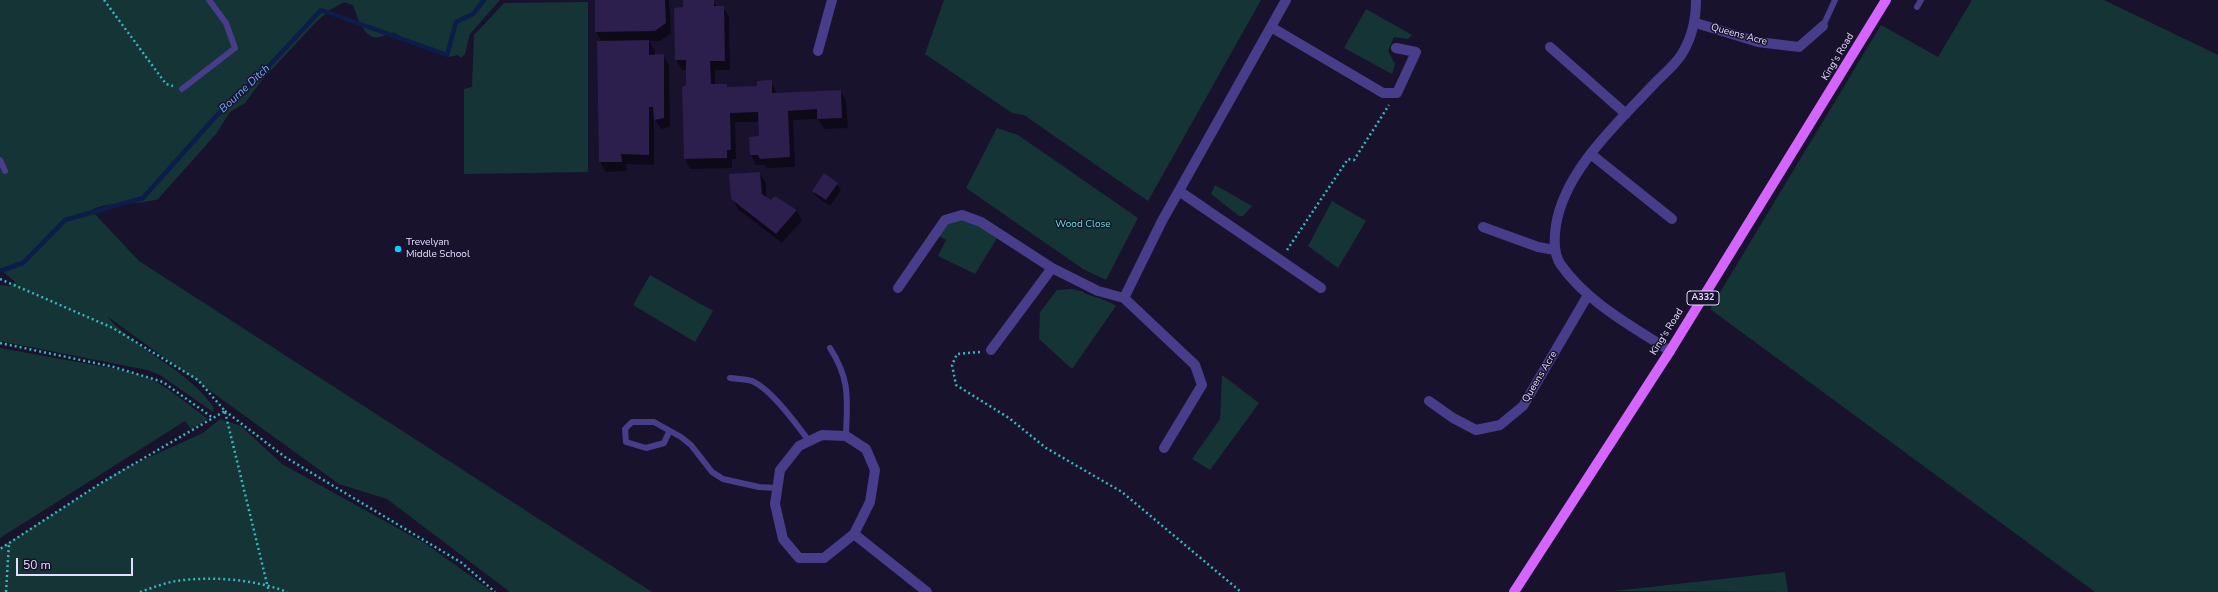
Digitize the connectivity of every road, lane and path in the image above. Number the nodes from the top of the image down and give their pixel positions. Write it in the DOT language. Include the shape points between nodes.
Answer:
graph roads {
  1 [pos="104,0"];
  2 [pos="209,0"];
  3 [pos="832,0"];
  4 [pos="1286,0"];
  5 [pos="1696,0"];
  6 [pos="1835,0"];
  7 [pos="1886,0"];
  8 [pos="1921,0"];
  9 [pos="1917,7"];
  10 [pos="1696,23"];
  11 [pos="1822,26"];
  12 [pos="1271,27"];
  13 [pos="1550,47"];
  14 [pos="1396,48"];
  15 [pos="818,51"];
  16 [pos="182,89"];
  17 [pos="1397,93"];
  18 [pos="1626,114"];
  19 [pos="1592,155"];
  20 [pos="0,160"];
  21 [pos="5,171"];
  22 [pos="1179,191"];
  23 [pos="1672,219"];
  24 [pos="1482,227"];
  25 [pos="1555,250"];
  26 [pos="1281,260"];
  27 [pos="1052,268"];
  28 [pos="0,279"];
  29 [pos="898,288"];
  30 [pos="1321,288"];
  31 [pos="1588,295"];
  32 [pos="1124,298"];
  33 [pos="0,343"];
  34 [pos="830,348"];
  35 [pos="992,350"];
  36 [pos="1670,351"];
  37 [pos="730,378"];
  38 [pos="1430,401"];
  39 [pos="225,411"];
  40 [pos="213,418"];
  41 [pos="669,432"];
  42 [pos="846,436"];
  43 [pos="809,441"];
  44 [pos="1164,448"];
  45 [pos="777,488"];
  46 [pos="854,534"];
  47 [pos="9,543"];
  48 [pos="0,549"];
  49 [pos="268,584"];
  50 [pos="6,592"];
  51 [pos="140,592"];
  52 [pos="269,592"];
  53 [pos="287,592"];
  54 [pos="495,592"];
  55 [pos="927,592"];
  56 [pos="1241,592"];
  57 [pos="1514,592"];
  1 -- 16 [label="path" via="166,84"];
  2 -- 16 [label="lane" via="226,23 234,48"];
  3 -- 15 [label="street"];
  4 -- 12 [label="street"];
  5 -- 10 [label="street"];
  6 -- 11 [label="lane"];
  7 -- 36 [label="main road, King's Road / A332"];
  8 -- 9 [label="lane"];
  10 -- 11 [label="street, Queens Acre" via="1758,42 1799,47"];
  10 -- 18 [label="street" via="1683,53"];
  12 -- 17 [label="street" via="1383,93"];
  12 -- 22 [label="street"];
  13 -- 18 [label="street"];
  14 -- 17 [label="street" via="1416,52"];
  17 -- 26 [label="path" via="1354,160 1348,159"];
  18 -- 19 [label="street"];
  19 -- 23 [label="street"];
  19 -- 25 [label="street" via="1570,182 1558,209"];
  20 -- 21 [label="lane"];
  22 -- 26 [label="street"];
  22 -- 32 [label="street"];
  24 -- 25 [label="street" via="1538,247"];
  25 -- 31 [label="street" via="1560,264"];
  26 -- 30 [label="street"];
  27 -- 29 [label="street" via="981,222 962,215 945,220"];
  27 -- 32 [label="street" via="1098,290"];
  27 -- 35 [label="street"];
  28 -- 39 [label="path" via="113,328 198,380"];
  31 -- 36 [label="street"];
  31 -- 38 [label="street, Queens Acre" via="1523,406 1500,425 1476,430 1453,418"];
  32 -- 44 [label="street" via="1195,365 1202,385"];
  33 -- 40 [label="path" via="114,367 163,382"];
  34 -- 42 [label="lane" via="845,377"];
  35 -- 56 [label="path" via="957,354 952,365 956,385 1009,418 1046,448 1122,492"];
  36 -- 57 [label="main road, King's Road / A332"];
  37 -- 43 [label="lane" via="752,381 791,416"];
  39 -- 40 [label="path"];
  39 -- 49 [label="path"];
  39 -- 54 [label="path" via="285,457 462,563"];
  40 -- 47 [label="path" via="101,483"];
  41 -- 41 [label="lane" via="654,422 632,422 625,429 626,442 646,448 664,443"];
  41 -- 45 [label="lane" via="691,445 712,472 723,479"];
  42 -- 43 [label="street" via="822,435"];
  42 -- 46 [label="street" via="866,449 875,470 870,502"];
  43 -- 45 [label="street" via="798,446 780,470"];
  45 -- 46 [label="street" via="775,504 783,539 799,558 824,558"];
  46 -- 55 [label="street"];
  47 -- 48 [label="path"];
  47 -- 50 [label="path"];
  49 -- 51 [label="path" via="231,580 176,581"];
  49 -- 52 [label="path"];
  49 -- 53 [label="path"];
}
